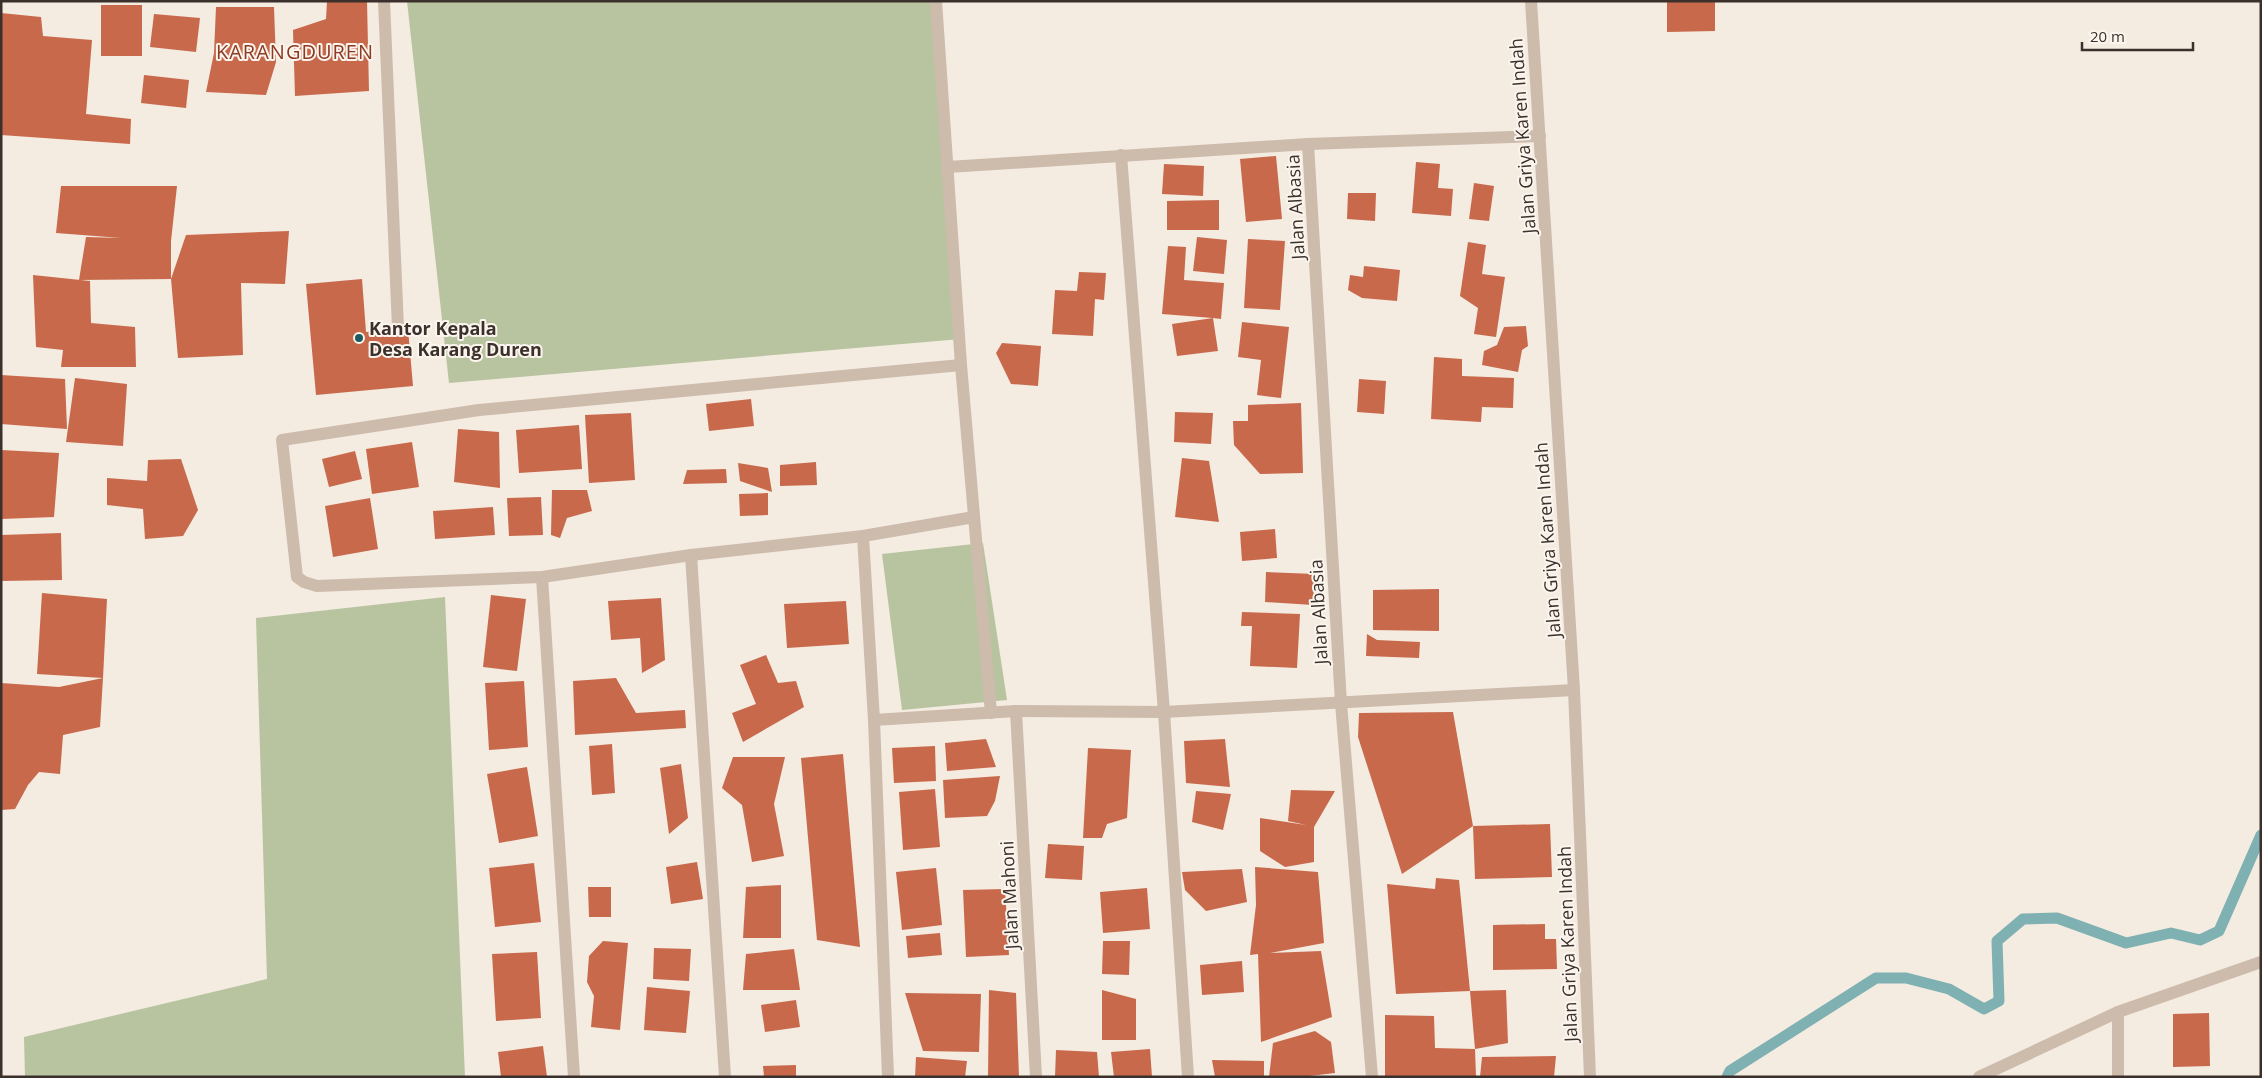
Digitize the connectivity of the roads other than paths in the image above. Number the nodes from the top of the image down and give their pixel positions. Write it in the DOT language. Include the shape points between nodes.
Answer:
graph roads {
  1 [pos="384,1"];
  2 [pos="936,1"];
  3 [pos="1531,1"];
  4 [pos="1540,136"];
  5 [pos="1308,144"];
  6 [pos="1121,155"];
  7 [pos="948,167"];
  8 [pos="398,328"];
  9 [pos="961,365"];
  10 [pos="974,517"];
  11 [pos="863,536"];
  12 [pos="691,555"];
  13 [pos="542,577"];
  14 [pos="1574,690"];
  15 [pos="1341,703"];
  16 [pos="1016,710"];
  17 [pos="1164,712"];
  18 [pos="992,713"];
  19 [pos="874,720"];
  20 [pos="2261,962"];
  21 [pos="2118,1012"];
  22 [pos="574,1077"];
  23 [pos="725,1077"];
  24 [pos="888,1077"];
  25 [pos="1036,1077"];
  26 [pos="1188,1077"];
  27 [pos="1372,1077"];
  28 [pos="1590,1077"];
  29 [pos="1979,1077"];
  30 [pos="2118,1077"];
  1 -- 8 [label="street"];
  2 -- 7 [label="street"];
  3 -- 4 [label="street, Jalan Griya Karen Indah"];
  4 -- 5 [label="street"];
  4 -- 14 [label="street, Jalan Griya Karen Indah"];
  5 -- 6 [label="street"];
  5 -- 15 [label="street, Jalan Albasia"];
  6 -- 7 [label="street"];
  6 -- 17 [label="street"];
  7 -- 9 [label="street"];
  9 -- 10 [label="street"];
  9 -- 13 [label="street" via="478,410 282,440 297,577 304,582 334,586"];
  10 -- 11 [label="street"];
  10 -- 18 [label="street"];
  11 -- 12 [label="street"];
  11 -- 19 [label="street"];
  12 -- 13 [label="street"];
  12 -- 23 [label="street"];
  13 -- 22 [label="street"];
  14 -- 15 [label="street"];
  14 -- 28 [label="street, Jalan Griya Karen Indah"];
  15 -- 17 [label="street"];
  15 -- 27 [label="street, Jalan Albasia"];
  16 -- 17 [label="street"];
  16 -- 18 [label="street"];
  16 -- 25 [label="street, Jalan Mahoni"];
  17 -- 26 [label="street"];
  18 -- 19 [label="street"];
  19 -- 24 [label="street"];
  20 -- 21 [label="street"];
  21 -- 29 [label="street"];
  21 -- 30 [label="street"];
}
